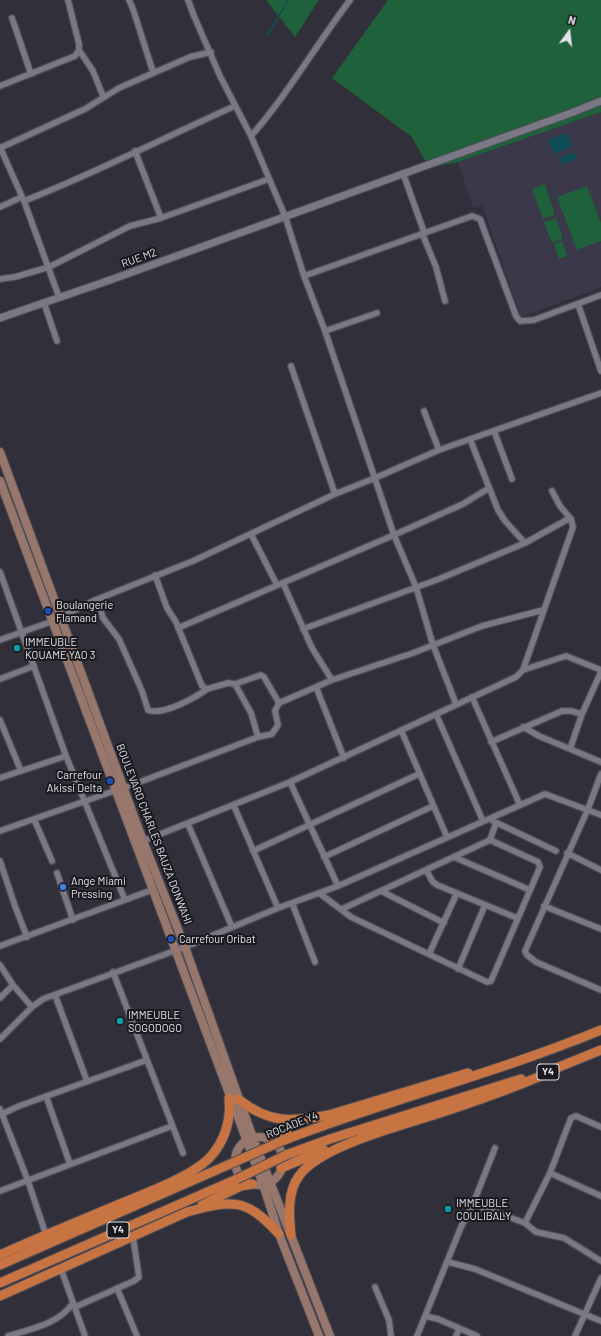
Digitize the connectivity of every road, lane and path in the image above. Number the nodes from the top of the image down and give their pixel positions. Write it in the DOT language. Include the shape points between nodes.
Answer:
graph roads {
  1 [pos="68,0"];
  2 [pos="129,0"];
  3 [pos="188,0"];
  4 [pos="350,0"];
  5 [pos="12,18"];
  6 [pos="79,50"];
  7 [pos="211,52"];
  8 [pos="153,72"];
  9 [pos="32,74"];
  10 [pos="0,86"];
  11 [pos="103,96"];
  12 [pos="601,101"];
  13 [pos="235,106"];
  14 [pos="251,136"];
  15 [pos="0,148"];
  16 [pos="135,151"];
  17 [pos="403,173"];
  18 [pos="270,179"];
  19 [pos="23,199"];
  20 [pos="0,207"];
  21 [pos="285,216"];
  22 [pos="161,218"];
  23 [pos="423,233"];
  24 [pos="49,267"];
  25 [pos="304,276"];
  26 [pos="0,279"];
  27 [pos="601,295"];
  28 [pos="59,297"];
  29 [pos="445,300"];
  30 [pos="44,303"];
  31 [pos="578,304"];
  32 [pos="377,313"];
  33 [pos="0,318"];
  34 [pos="325,331"];
  35 [pos="57,341"];
  36 [pos="291,366"];
  37 [pos="601,371"];
  38 [pos="601,393"];
  39 [pos="424,411"];
  40 [pos="494,431"];
  41 [pos="470,440"];
  42 [pos="438,450"];
  43 [pos="0,452"];
  44 [pos="375,478"];
  45 [pos="512,478"];
  46 [pos="0,481"];
  47 [pos="489,488"];
  48 [pos="552,491"];
  49 [pos="335,494"];
  50 [pos="570,518"];
  51 [pos="250,534"];
  52 [pos="394,535"];
  53 [pos="525,543"];
  54 [pos="0,572"];
  55 [pos="155,575"];
  56 [pos="2,583"];
  57 [pos="280,584"];
  58 [pos="416,586"];
  59 [pos="98,600"];
  60 [pos="543,610"];
  61 [pos="61,617"];
  62 [pos="53,621"];
  63 [pos="178,628"];
  64 [pos="303,629"];
  65 [pos="21,633"];
  66 [pos="0,640"];
  67 [pos="433,645"];
  68 [pos="34,666"];
  69 [pos="524,670"];
  70 [pos="601,671"];
  71 [pos="0,679"];
  72 [pos="332,680"];
  73 [pos="236,684"];
  74 [pos="316,687"];
  75 [pos="207,689"];
  76 [pos="472,697"];
  77 [pos="279,703"];
  78 [pos="456,704"];
  79 [pos="436,714"];
  80 [pos="582,714"];
  81 [pos="0,720"];
  82 [pos="523,727"];
  83 [pos="1,728"];
  84 [pos="401,730"];
  85 [pos="258,737"];
  86 [pos="492,742"];
  87 [pos="570,749"];
  88 [pos="66,756"];
  89 [pos="344,758"];
  90 [pos="601,762"];
  91 [pos="21,771"];
  92 [pos="419,774"];
  93 [pos="601,774"];
  94 [pos="0,778"];
  95 [pos="290,782"];
  96 [pos="124,788"];
  97 [pos="114,791"];
  98 [pos="85,801"];
  99 [pos="520,805"];
  100 [pos="234,806"];
  101 [pos="433,806"];
  102 [pos="588,809"];
  103 [pos="601,815"];
  104 [pos="34,819"];
  105 [pos="486,820"];
  106 [pos="496,823"];
  107 [pos="188,824"];
  108 [pos="308,825"];
  109 [pos="0,831"];
  110 [pos="447,837"];
  111 [pos="490,840"];
  112 [pos="143,841"];
  113 [pos="254,851"];
  114 [pos="556,851"];
  115 [pos="567,853"];
  116 [pos="324,857"];
  117 [pos="454,857"];
  118 [pos="0,860"];
  119 [pos="52,861"];
  120 [pos="426,870"];
  121 [pos="601,870"];
  122 [pos="56,873"];
  123 [pos="338,886"];
  124 [pos="152,890"];
  125 [pos="530,890"];
  126 [pos="381,891"];
  127 [pos="319,893"];
  128 [pos="457,893"];
  129 [pos="125,900"];
  130 [pos="292,903"];
  131 [pos="485,905"];
  132 [pos="544,906"];
  133 [pos="278,908"];
  134 [pos="342,909"];
  135 [pos="517,918"];
  136 [pos="73,920"];
  137 [pos="444,923"];
  138 [pos="232,927"];
  139 [pos="601,930"];
  140 [pos="27,937"];
  141 [pos="0,946"];
  142 [pos="185,947"];
  143 [pos="175,950"];
  144 [pos="429,954"];
  145 [pos="315,962"];
  146 [pos="0,965"];
  147 [pos="458,969"];
  148 [pos="113,972"];
  149 [pos="13,986"];
  150 [pos="601,990"];
  151 [pos="55,995"];
  152 [pos="0,998"];
  153 [pos="32,1007"];
  154 [pos="601,1030"];
  155 [pos="0,1039"];
  156 [pos="601,1050"];
  157 [pos="531,1057"];
  158 [pos="147,1060"];
  159 [pos="554,1070"];
  160 [pos="87,1081"];
  161 [pos="46,1096"];
  162 [pos="234,1098"];
  163 [pos="1,1113"];
  164 [pos="329,1115"];
  165 [pos="172,1126"];
  166 [pos="601,1127"];
  167 [pos="249,1139"];
  168 [pos="271,1141"];
  169 [pos="350,1142"];
  170 [pos="495,1148"];
  171 [pos="183,1153"];
  172 [pos="233,1160"];
  173 [pos="70,1164"];
  174 [pos="281,1168"];
  175 [pos="550,1173"];
  176 [pos="28,1181"];
  177 [pos="267,1183"];
  178 [pos="252,1184"];
  179 [pos="166,1185"];
  180 [pos="0,1191"];
  181 [pos="601,1196"];
  182 [pos="473,1204"];
  183 [pos="187,1212"];
  184 [pos="525,1223"];
  185 [pos="279,1234"];
  186 [pos="46,1235"];
  187 [pos="291,1235"];
  188 [pos="133,1237"];
  189 [pos="0,1255"];
  190 [pos="601,1261"];
  191 [pos="448,1262"];
  192 [pos="0,1265"];
  193 [pos="61,1269"];
  194 [pos="601,1278"];
  195 [pos="0,1283"];
  196 [pos="375,1287"];
  197 [pos="117,1288"];
  198 [pos="0,1296"];
  199 [pos="74,1305"];
  200 [pos="586,1314"];
  201 [pos="425,1316"];
  202 [pos="601,1321"];
  203 [pos="459,1329"];
  204 [pos="8,1336"];
  205 [pos="85,1336"];
  206 [pos="136,1336"];
  207 [pos="319,1336"];
  208 [pos="330,1336"];
  209 [pos="391,1336"];
  210 [pos="417,1336"];
  211 [pos="456,1336"];
  212 [pos="477,1336"];
  213 [pos="575,1336"];
  1 -- 6 [label="street"];
  2 -- 8 [label="street"];
  3 -- 7 [label="street"];
  4 -- 14 [label="street" via="280,102"];
  5 -- 9 [label="street"];
  6 -- 9 [label="street" via="75,56"];
  6 -- 11 [label="street" via="93,71"];
  7 -- 8 [label="street" via="190,57"];
  7 -- 13 [label="street"];
  8 -- 11 [label="street"];
  9 -- 10 [label="street"];
  11 -- 15 [label="street" via="74,115"];
  12 -- 17 [label="street, RUE M2"];
  13 -- 14 [label="street"];
  13 -- 16 [label="street"];
  14 -- 18 [label="street"];
  15 -- 19 [label="street"];
  16 -- 19 [label="street" via="93,172"];
  16 -- 22 [label="street"];
  17 -- 21 [label="street, RUE M2"];
  17 -- 23 [label="street"];
  18 -- 21 [label="street"];
  18 -- 22 [label="street"];
  19 -- 20 [label="street"];
  19 -- 24 [label="street"];
  21 -- 25 [label="street"];
  21 -- 28 [label="street, RUE M2"];
  22 -- 24 [label="street" via="116,232"];
  23 -- 25 [label="street"];
  23 -- 29 [label="street"];
  23 -- 31 [label="street" via="477,216 520,321 534,320"];
  24 -- 26 [label="street"];
  24 -- 28 [label="street"];
  25 -- 34 [label="street"];
  27 -- 31 [label="street"];
  28 -- 30 [label="street, RUE M2"];
  30 -- 33 [label="street, RUE M2"];
  30 -- 35 [label="street"];
  31 -- 37 [label="street"];
  32 -- 34 [label="street"];
  34 -- 44 [label="street"];
  36 -- 49 [label="street"];
  38 -- 40 [label="street"];
  39 -- 42 [label="street"];
  40 -- 41 [label="street"];
  40 -- 45 [label="street"];
  41 -- 42 [label="street"];
  41 -- 47 [label="street"];
  42 -- 44 [label="street"];
  43 -- 61 [label="main road, BOULEVARD CHARLES BAUZA DONWAHI"];
  44 -- 49 [label="street"];
  44 -- 52 [label="street"];
  46 -- 62 [label="main road, BOULEVARD CHARLES BAUZA DONWAHI"];
  47 -- 52 [label="street" via="463,504"];
  47 -- 53 [label="street" via="505,521"];
  48 -- 50 [label="street"];
  49 -- 51 [label="street"];
  50 -- 53 [label="street"];
  50 -- 60 [label="street" via="573,527"];
  51 -- 55 [label="street" via="193,561"];
  51 -- 57 [label="street"];
  52 -- 57 [label="street"];
  52 -- 58 [label="street"];
  53 -- 58 [label="street"];
  54 -- 56 [label="street"];
  55 -- 59 [label="street"];
  55 -- 63 [label="street" via="166,608"];
  56 -- 65 [label="street"];
  57 -- 63 [label="street"];
  57 -- 64 [label="street"];
  58 -- 64 [label="street"];
  58 -- 67 [label="street"];
  59 -- 61 [label="street"];
  59 -- 75 [label="street" via="103,618 119,639 148,710 153,712 174,706 198,696"];
  60 -- 67 [label="street" via="482,626"];
  60 -- 69 [label="street"];
  61 -- 62 [label="street"];
  61 -- 96 [label="main road, BOULEVARD CHARLES BAUZA DONWAHI"];
  62 -- 65 [label="street"];
  62 -- 97 [label="main road, BOULEVARD CHARLES BAUZA DONWAHI"];
  63 -- 75 [label="street" via="202,686"];
  64 -- 72 [label="street"];
  65 -- 66 [label="street"];
  65 -- 68 [label="street"];
  67 -- 72 [label="street"];
  67 -- 78 [label="street"];
  68 -- 71 [label="street"];
  68 -- 88 [label="street"];
  69 -- 70 [label="street" via="566,656"];
  69 -- 76 [label="street" via="516,677"];
  70 -- 80 [label="street"];
  72 -- 74 [label="street"];
  73 -- 75 [label="street" via="228,683"];
  73 -- 77 [label="street" via="260,675 264,677"];
  73 -- 85 [label="street" via="251,713"];
  74 -- 77 [label="street"];
  74 -- 89 [label="street"];
  76 -- 78 [label="street"];
  76 -- 86 [label="street"];
  77 -- 85 [label="street" via="275,711 278,725 276,729 272,734"];
  78 -- 79 [label="street"];
  79 -- 84 [label="street"];
  79 -- 105 [label="street"];
  80 -- 82 [label="street" via="562,711"];
  80 -- 87 [label="street"];
  81 -- 83 [label="street"];
  82 -- 86 [label="street"];
  82 -- 87 [label="street"];
  83 -- 91 [label="street"];
  84 -- 89 [label="street"];
  84 -- 92 [label="street"];
  85 -- 96 [label="street"];
  86 -- 99 [label="street"];
  87 -- 90 [label="street"];
  88 -- 91 [label="street"];
  88 -- 98 [label="street"];
  89 -- 95 [label="street"];
  91 -- 94 [label="street"];
  92 -- 101 [label="street"];
  92 -- 108 [label="street"];
  93 -- 102 [label="street"];
  95 -- 100 [label="street"];
  95 -- 108 [label="street"];
  96 -- 112 [label="main road, BOULEVARD CHARLES BAUZA DONWAHI"];
  97 -- 98 [label="street"];
  97 -- 124 [label="main road, BOULEVARD CHARLES BAUZA DONWAHI"];
  98 -- 104 [label="street"];
  98 -- 129 [label="street"];
  99 -- 102 [label="street" via="545,794"];
  99 -- 105 [label="street"];
  100 -- 107 [label="street"];
  100 -- 113 [label="street"];
  101 -- 110 [label="street"];
  101 -- 116 [label="street"];
  102 -- 103 [label="street"];
  102 -- 115 [label="street"];
  104 -- 109 [label="street"];
  104 -- 119 [label="street"];
  105 -- 106 [label="street"];
  105 -- 110 [label="street"];
  106 -- 111 [label="street"];
  106 -- 114 [label="street"];
  107 -- 112 [label="street"];
  107 -- 138 [label="street"];
  108 -- 113 [label="street"];
  108 -- 116 [label="street"];
  110 -- 123 [label="street"];
  111 -- 117 [label="street"];
  111 -- 125 [label="street" via="538,862 540,867"];
  112 -- 142 [label="main road, BOULEVARD CHARLES BAUZA DONWAHI"];
  113 -- 133 [label="street"];
  115 -- 121 [label="street"];
  115 -- 132 [label="street"];
  116 -- 123 [label="street"];
  117 -- 120 [label="street"];
  117 -- 125 [label="street"];
  118 -- 140 [label="street"];
  120 -- 126 [label="street"];
  120 -- 128 [label="street" via="433,882"];
  122 -- 136 [label="street"];
  123 -- 127 [label="street"];
  124 -- 129 [label="street"];
  124 -- 143 [label="main road, BOULEVARD CHARLES BAUZA DONWAHI"];
  125 -- 135 [label="street"];
  126 -- 134 [label="street"];
  126 -- 137 [label="street"];
  127 -- 130 [label="street"];
  127 -- 134 [label="street"];
  128 -- 131 [label="street"];
  128 -- 137 [label="street"];
  129 -- 136 [label="street"];
  130 -- 133 [label="street"];
  130 -- 145 [label="street"];
  131 -- 135 [label="street"];
  131 -- 147 [label="street"];
  132 -- 139 [label="street"];
  132 -- 150 [label="street" via="525,951 526,955"];
  133 -- 138 [label="street"];
  134 -- 144 [label="street" via="351,917"];
  135 -- 147 [label="street" via="491,981 487,982"];
  136 -- 140 [label="street"];
  137 -- 144 [label="street"];
  138 -- 142 [label="street"];
  140 -- 141 [label="street"];
  142 -- 143 [label="street"];
  142 -- 162 [label="main road, BOULEVARD CHARLES BAUZA DONWAHI"];
  143 -- 148 [label="street"];
  143 -- 162 [label="main road, BOULEVARD CHARLES BAUZA DONWAHI"];
  144 -- 147 [label="street"];
  146 -- 149 [label="street"];
  148 -- 151 [label="street"];
  148 -- 158 [label="street"];
  149 -- 152 [label="street"];
  149 -- 153 [label="street"];
  151 -- 153 [label="street" via="43,999"];
  151 -- 160 [label="street"];
  153 -- 155 [label="street"];
  154 -- 157 [label="highway, ROCADE Y4 / Y4"];
  156 -- 159 [label="highway, Y4"];
  157 -- 164 [label="highway" via="447,1078"];
  157 -- 172 [label="highway, ROCADE Y4 / Y4, bridge" via="322,1125"];
  158 -- 160 [label="street"];
  158 -- 165 [label="street"];
  159 -- 169 [label="highway" via="491,1096"];
  159 -- 195 [label="highway, Y4, bridge" via="286,1155"];
  160 -- 161 [label="street"];
  161 -- 163 [label="street"];
  161 -- 173 [label="street"];
  162 -- 164 [label="highway" via="264,1116 278,1120 293,1121"];
  162 -- 167 [label="main road, BOULEVARD CHARLES BAUZA DONWAHI"];
  162 -- 179 [label="highway" via="228,1124 211,1156"];
  163 -- 176 [label="street"];
  164 -- 168 [label="highway"];
  165 -- 171 [label="street"];
  165 -- 173 [label="street"];
  166 -- 175 [label="street" via="576,1116 571,1118"];
  167 -- 168 [label="main road" via="265,1138"];
  167 -- 172 [label="main road" via="240,1145"];
  167 -- 177 [label="main road, BOULEVARD CHARLES BAUZA DONWAHI"];
  168 -- 174 [label="main road" via="281,1153"];
  169 -- 174 [label="highway"];
  169 -- 187 [label="highway" via="307,1166 298,1177 290,1205"];
  170 -- 182 [label="street"];
  172 -- 178 [label="main road" via="240,1176"];
  172 -- 179 [label="highway"];
  172 -- 192 [label="highway, ROCADE Y4 / Y4"];
  173 -- 176 [label="street"];
  174 -- 177 [label="main road" via="279,1174"];
  175 -- 181 [label="street"];
  175 -- 184 [label="street"];
  176 -- 180 [label="street"];
  176 -- 186 [label="street"];
  177 -- 178 [label="main road"];
  177 -- 185 [label="main road, BOULEVARD CHARLES BAUZA DONWAHI"];
  177 -- 187 [label="main road, BOULEVARD CHARLES BAUZA DONWAHI"];
  178 -- 183 [label="highway" via="241,1186"];
  179 -- 186 [label="highway"];
  182 -- 184 [label="street"];
  182 -- 191 [label="street"];
  183 -- 185 [label="highway" via="228,1203 242,1206 262,1216"];
  183 -- 188 [label="highway"];
  184 -- 190 [label="street" via="536,1232 564,1238"];
  185 -- 207 [label="main road, BOULEVARD CHARLES BAUZA DONWAHI"];
  186 -- 189 [label="highway"];
  187 -- 208 [label="main road, BOULEVARD CHARLES BAUZA DONWAHI"];
  188 -- 193 [label="highway"];
  188 -- 197 [label="street" via="139,1277 134,1282"];
  191 -- 200 [label="street" via="475,1269"];
  191 -- 201 [label="street"];
  193 -- 198 [label="highway"];
  193 -- 199 [label="street"];
  194 -- 200 [label="street"];
  196 -- 209 [label="street" via="389,1320"];
  197 -- 199 [label="street"];
  197 -- 206 [label="street"];
  199 -- 204 [label="street" via="57,1320"];
  199 -- 205 [label="street"];
  200 -- 202 [label="street"];
  200 -- 213 [label="street"];
  201 -- 203 [label="street"];
  201 -- 210 [label="street"];
  203 -- 211 [label="street"];
  203 -- 212 [label="street"];
}
